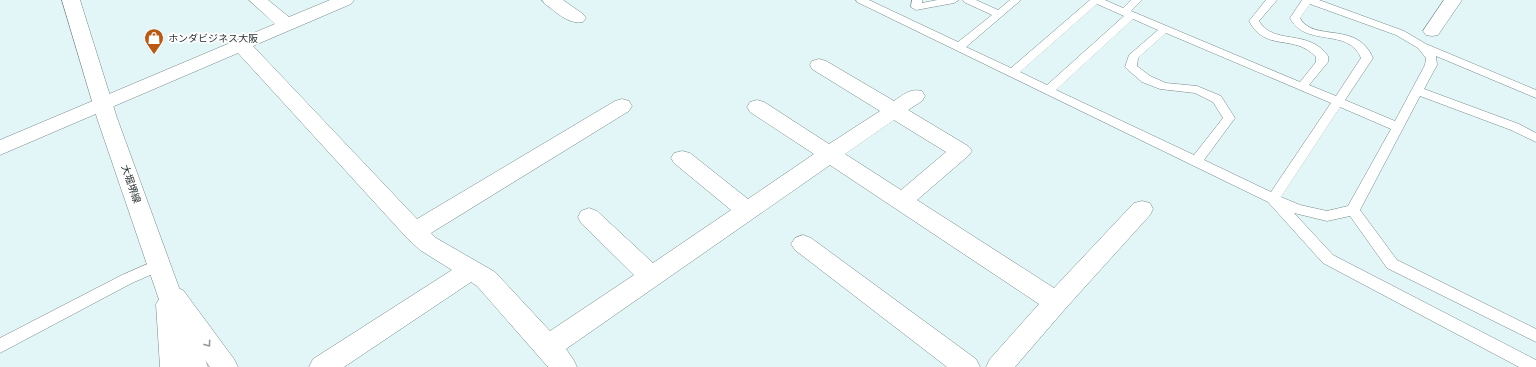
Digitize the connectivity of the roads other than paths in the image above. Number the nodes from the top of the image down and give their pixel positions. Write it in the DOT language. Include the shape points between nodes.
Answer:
graph roads {
  1 [pos="71,0"];
  2 [pos="258,0"];
  3 [pos="345,0"];
  4 [pos="551,0"];
  5 [pos="861,0"];
  6 [pos="917,0"];
  7 [pos="954,0"];
  8 [pos="968,0"];
  9 [pos="1015,0"];
  10 [pos="1096,0"];
  11 [pos="1137,0"];
  12 [pos="1272,0"];
  13 [pos="1308,0"];
  14 [pos="1453,0"];
  15 [pos="1127,13"];
  16 [pos="999,14"];
  17 [pos="577,18"];
  18 [pos="287,25"];
  19 [pos="1165,29"];
  20 [pos="1432,31"];
  21 [pos="241,44"];
  22 [pos="1422,46"];
  23 [pos="959,47"];
  24 [pos="820,65"];
  25 [pos="1012,73"];
  26 [pos="1302,87"];
  27 [pos="1048,90"];
  28 [pos="1417,91"];
  29 [pos="1536,94"];
  30 [pos="916,96"];
  31 [pos="1338,102"];
  32 [pos="103,104"];
  33 [pos="622,106"];
  34 [pos="757,107"];
  35 [pos="894,111"];
  36 [pos="1398,128"];
  37 [pos="1536,138"];
  38 [pos="0,148"];
  39 [pos="830,154"];
  40 [pos="682,158"];
  41 [pos="1196,161"];
  42 [pos="1273,199"];
  43 [pos="902,201"];
  44 [pos="1142,209"];
  45 [pos="1353,210"];
  46 [pos="747,211"];
  47 [pos="589,217"];
  48 [pos="416,232"];
  49 [pos="803,244"];
  50 [pos="159,264"];
  51 [pos="471,270"];
  52 [pos="651,276"];
  53 [pos="168,290"];
  54 [pos="1056,302"];
  55 [pos="1536,336"];
  56 [pos="0,346"];
  57 [pos="548,347"];
  58 [pos="173,367"];
  59 [pos="195,367"];
  60 [pos="225,367"];
  61 [pos="322,367"];
  62 [pos="564,367"];
  63 [pos="967,367"];
  64 [pos="999,367"];
  65 [pos="1534,367"];
  1 -- 32 [label="street, 大堀堺線"];
  2 -- 18 [label="street"];
  3 -- 18 [label="street"];
  4 -- 17 [label="street"];
  5 -- 23 [label="lane"];
  6 -- 7 [label="lane" via="916,7"];
  8 -- 16 [label="lane"];
  9 -- 16 [label="lane"];
  10 -- 15 [label="lane"];
  10 -- 25 [label="lane"];
  11 -- 15 [label="lane"];
  12 -- 26 [label="lane" via="1254,21 1258,29 1270,37 1300,41 1316,49 1322,56 1322,62"];
  13 -- 22 [label="lane" via="1400,33"];
  13 -- 31 [label="lane" via="1295,18 1301,27 1313,33 1341,36 1357,43 1366,51 1367,58"];
  14 -- 20 [label="street"];
  15 -- 19 [label="lane"];
  15 -- 27 [label="lane"];
  16 -- 23 [label="lane"];
  18 -- 21 [label="street"];
  19 -- 26 [label="lane"];
  19 -- 41 [label="lane" via="1133,57 1131,67 1146,79 1164,86 1197,90 1217,99 1229,118"];
  21 -- 32 [label="street"];
  21 -- 48 [label="street"];
  22 -- 28 [label="lane" via="1432,58 1431,66"];
  22 -- 29 [label="lane"];
  23 -- 25 [label="lane"];
  24 -- 35 [label="street"];
  25 -- 27 [label="lane"];
  26 -- 31 [label="lane"];
  27 -- 41 [label="lane"];
  28 -- 36 [label="lane"];
  28 -- 37 [label="lane"];
  30 -- 35 [label="street"];
  31 -- 36 [label="lane"];
  31 -- 42 [label="lane"];
  32 -- 38 [label="street"];
  32 -- 50 [label="street, 大堀堺線"];
  33 -- 48 [label="street"];
  34 -- 39 [label="street"];
  35 -- 39 [label="street"];
  35 -- 43 [label="street" via="961,151"];
  36 -- 45 [label="lane"];
  39 -- 43 [label="street"];
  39 -- 46 [label="street"];
  40 -- 46 [label="street"];
  41 -- 42 [label="lane"];
  42 -- 45 [label="lane" via="1297,209 1327,216"];
  42 -- 65 [label="lane" via="1328,258"];
  43 -- 54 [label="street"];
  44 -- 54 [label="street"];
  45 -- 55 [label="lane" via="1392,264"];
  46 -- 52 [label="street"];
  47 -- 52 [label="street"];
  48 -- 51 [label="street" via="428,244"];
  49 -- 63 [label="street"];
  50 -- 53 [label="street, 大堀堺線"];
  50 -- 56 [label="lane"];
  51 -- 57 [label="street" via="486,279"];
  51 -- 61 [label="street"];
  52 -- 57 [label="street"];
  53 -- 58 [label="street"];
  53 -- 59 [label="street, 大堀堺線"];
  53 -- 60 [label="street, one-way"];
  54 -- 64 [label="street"];
  57 -- 62 [label="street"];
}
